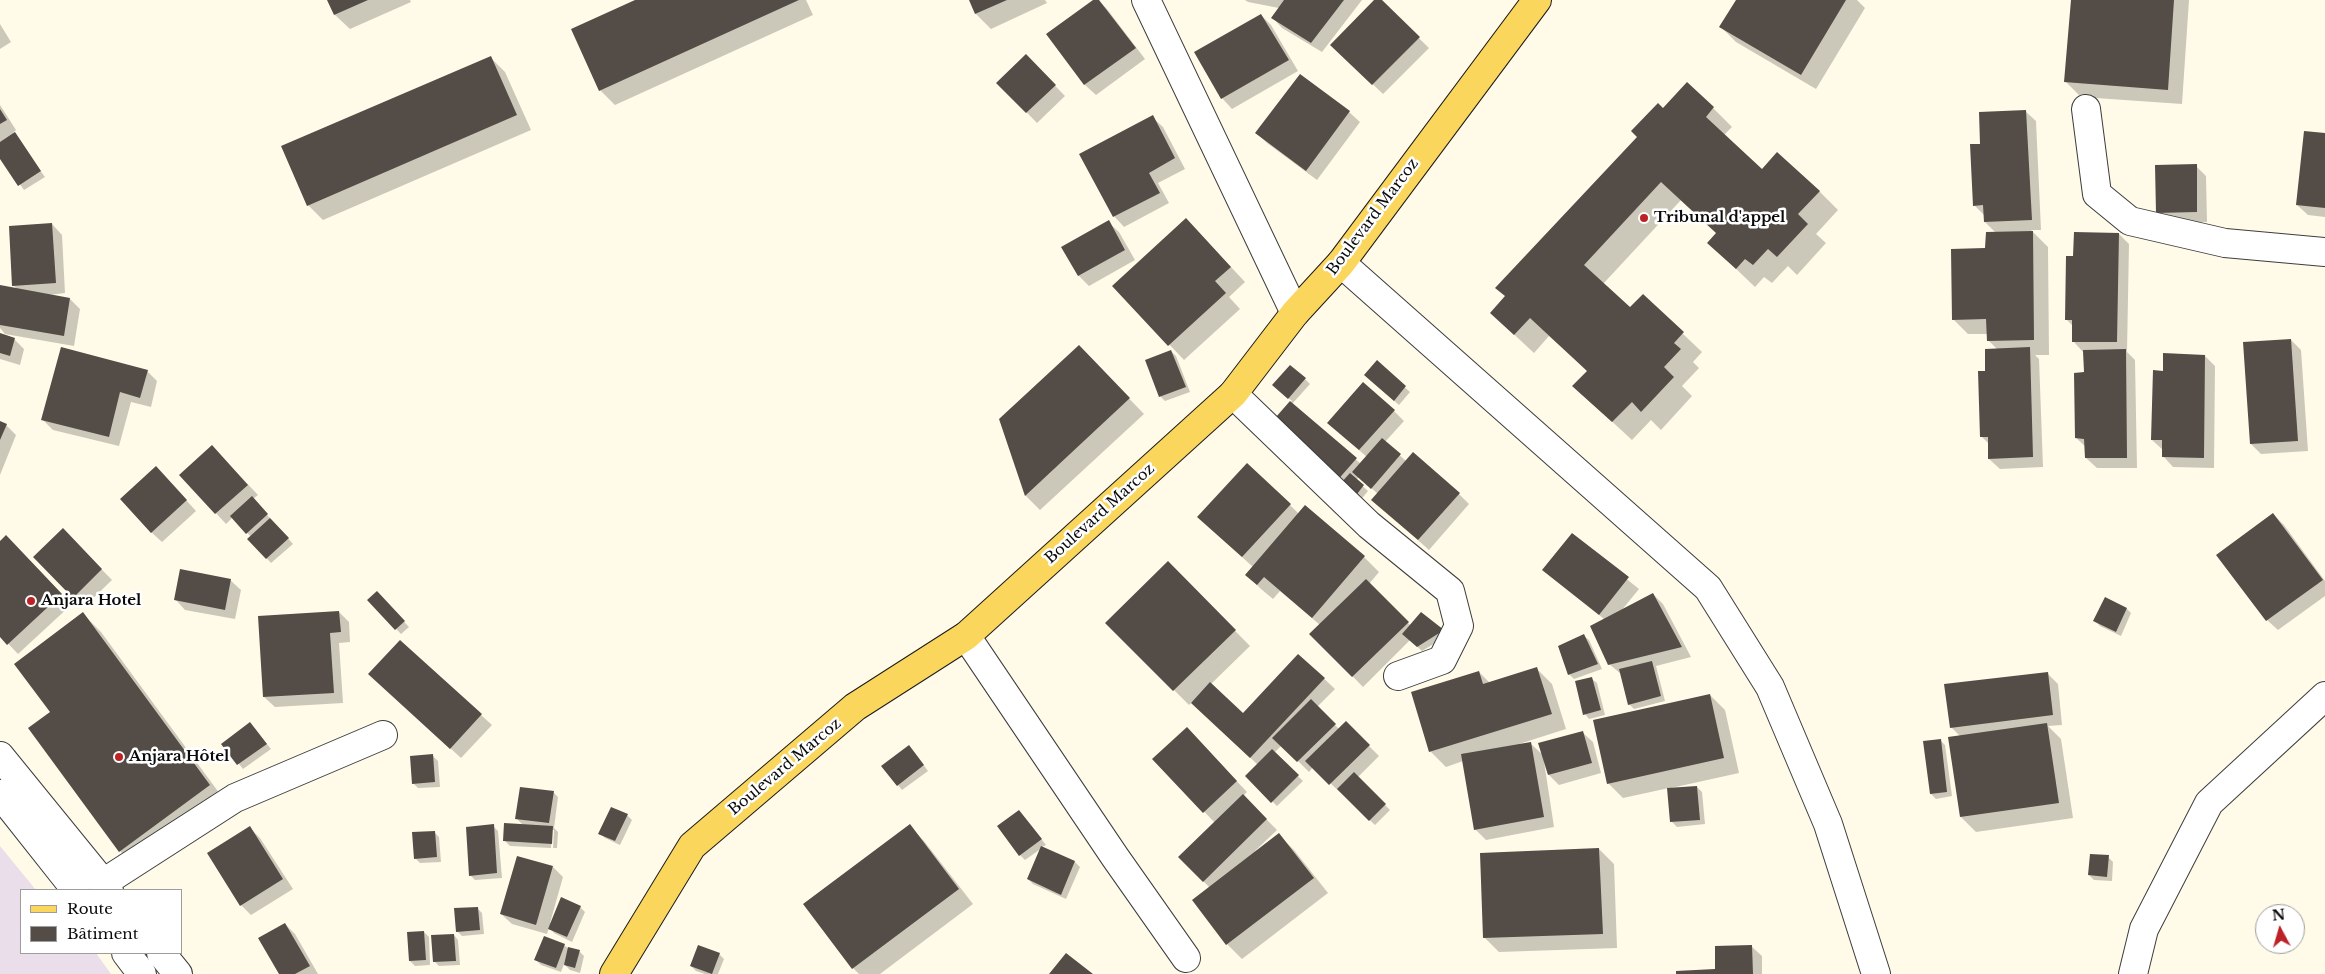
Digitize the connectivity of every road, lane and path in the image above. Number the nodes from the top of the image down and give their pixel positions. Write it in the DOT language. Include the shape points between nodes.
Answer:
graph roads {
  1 [pos="1146,0"];
  2 [pos="1537,0"];
  3 [pos="2086,109"];
  4 [pos="2325,252"];
  5 [pos="1341,263"];
  6 [pos="1295,313"];
  7 [pos="1233,394"];
  8 [pos="966,636"];
  9 [pos="1398,676"];
  10 [pos="2325,696"];
  11 [pos="383,735"];
  12 [pos="4,767"];
  13 [pos="0,794"];
  14 [pos="106,887"];
  15 [pos="75,889"];
  16 [pos="127,954"];
  17 [pos="162,954"];
  18 [pos="1186,958"];
  19 [pos="142,974"];
  20 [pos="178,974"];
  21 [pos="614,974"];
  22 [pos="1876,974"];
  23 [pos="2132,974"];
  1 -- 6 [label="street"];
  2 -- 5 [label="main road, Boulevard Marcoz"];
  3 -- 4 [label="street" via="2097,194 2130,222 2225,243"];
  5 -- 6 [label="main road, Boulevard Marcoz"];
  5 -- 22 [label="street" via="1708,588 1770,687 1828,824"];
  6 -- 7 [label="main road, Boulevard Marcoz"];
  7 -- 8 [label="main road, Boulevard Marcoz"];
  7 -- 9 [label="street" via="1369,525 1450,591 1459,626 1442,660"];
  8 -- 18 [label="street"];
  8 -- 21 [label="main road, Boulevard Marcoz" via="855,707 692,846"];
  10 -- 23 [label="street" via="2209,803 2144,929"];
  11 -- 14 [label="street" via="235,798"];
  12 -- 14 [label="street"];
  13 -- 15 [label="street"];
  16 -- 19 [label="street"];
  17 -- 20 [label="street"];
}
